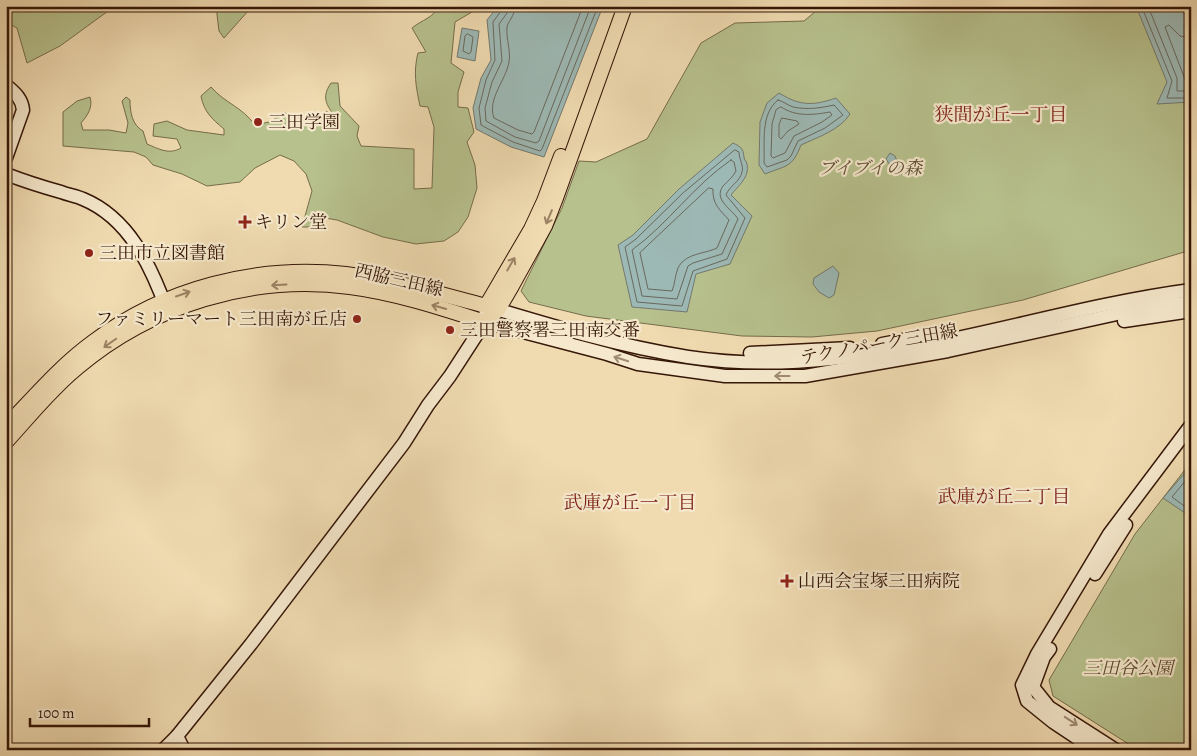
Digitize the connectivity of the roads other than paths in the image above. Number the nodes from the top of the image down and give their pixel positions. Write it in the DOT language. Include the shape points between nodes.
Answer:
graph roads {
  1 [pos="616,6"];
  2 [pos="624,6"];
  3 [pos="6,85"];
  4 [pos="6,158"];
  5 [pos="6,174"];
  6 [pos="1191,283"];
  7 [pos="1191,290"];
  8 [pos="1191,302"];
  9 [pos="166,306"];
  10 [pos="492,308"];
  11 [pos="1191,311"];
  12 [pos="485,322"];
  13 [pos="653,350"];
  14 [pos="804,376"];
  15 [pos="1191,425"];
  16 [pos="6,426"];
  17 [pos="1191,440"];
  18 [pos="6,442"];
  19 [pos="178,736"];
  20 [pos="163,750"];
  21 [pos="184,750"];
  22 [pos="1095,750"];
  23 [pos="1116,750"];
  10 -- 1 [label="main road, one-way" via="544,201"];
  2 -- 10 [label="main road, one-way" via="545,226"];
  3 -- 4 [label="main road" via="19,97 23,106"];
  5 -- 9 [label="main road" via="94,203 111,216 132,237"];
  6 -- 13 [label="main road" via="1134,291 949,331 847,349 751,353"];
  7 -- 13 [label="main road, テクノパーク三田線" via="1144,296 916,347 830,359 734,361"];
  8 -- 14 [label="main road, テクノパーク三田線" via="1149,307 948,351"];
  9 -- 10 [label="main road, 西脇三田線, one-way" via="212,285 235,279 277,272 313,272 382,280"];
  12 -- 9 [label="main road, 西脇三田線, one-way" via="382,293 318,284 272,285"];
  9 -- 16 [label="main road, 西脇三田線" via="117,325 92,342"];
  9 -- 18 [label="main road, 西脇三田線, one-way" via="77,368"];
  10 -- 12 [label="main road"];
  10 -- 13 [label="main road, テクノパーク三田線"];
  11 -- 14 [label="main road" via="1133,319 869,374"];
  14 -- 12 [label="main road, テクノパーク三田線, one-way" via="725,376 638,364"];
  12 -- 19 [label="main road" via="404,443"];
  15 -- 22 [label="main road" via="1108,534 1022,685 1027,701"];
  17 -- 23 [label="main road, one-way" via="1117,538 1044,657 1033,687 1049,707"];
  19 -- 20 [label="main road"];
  19 -- 21 [label="main road"];
}
